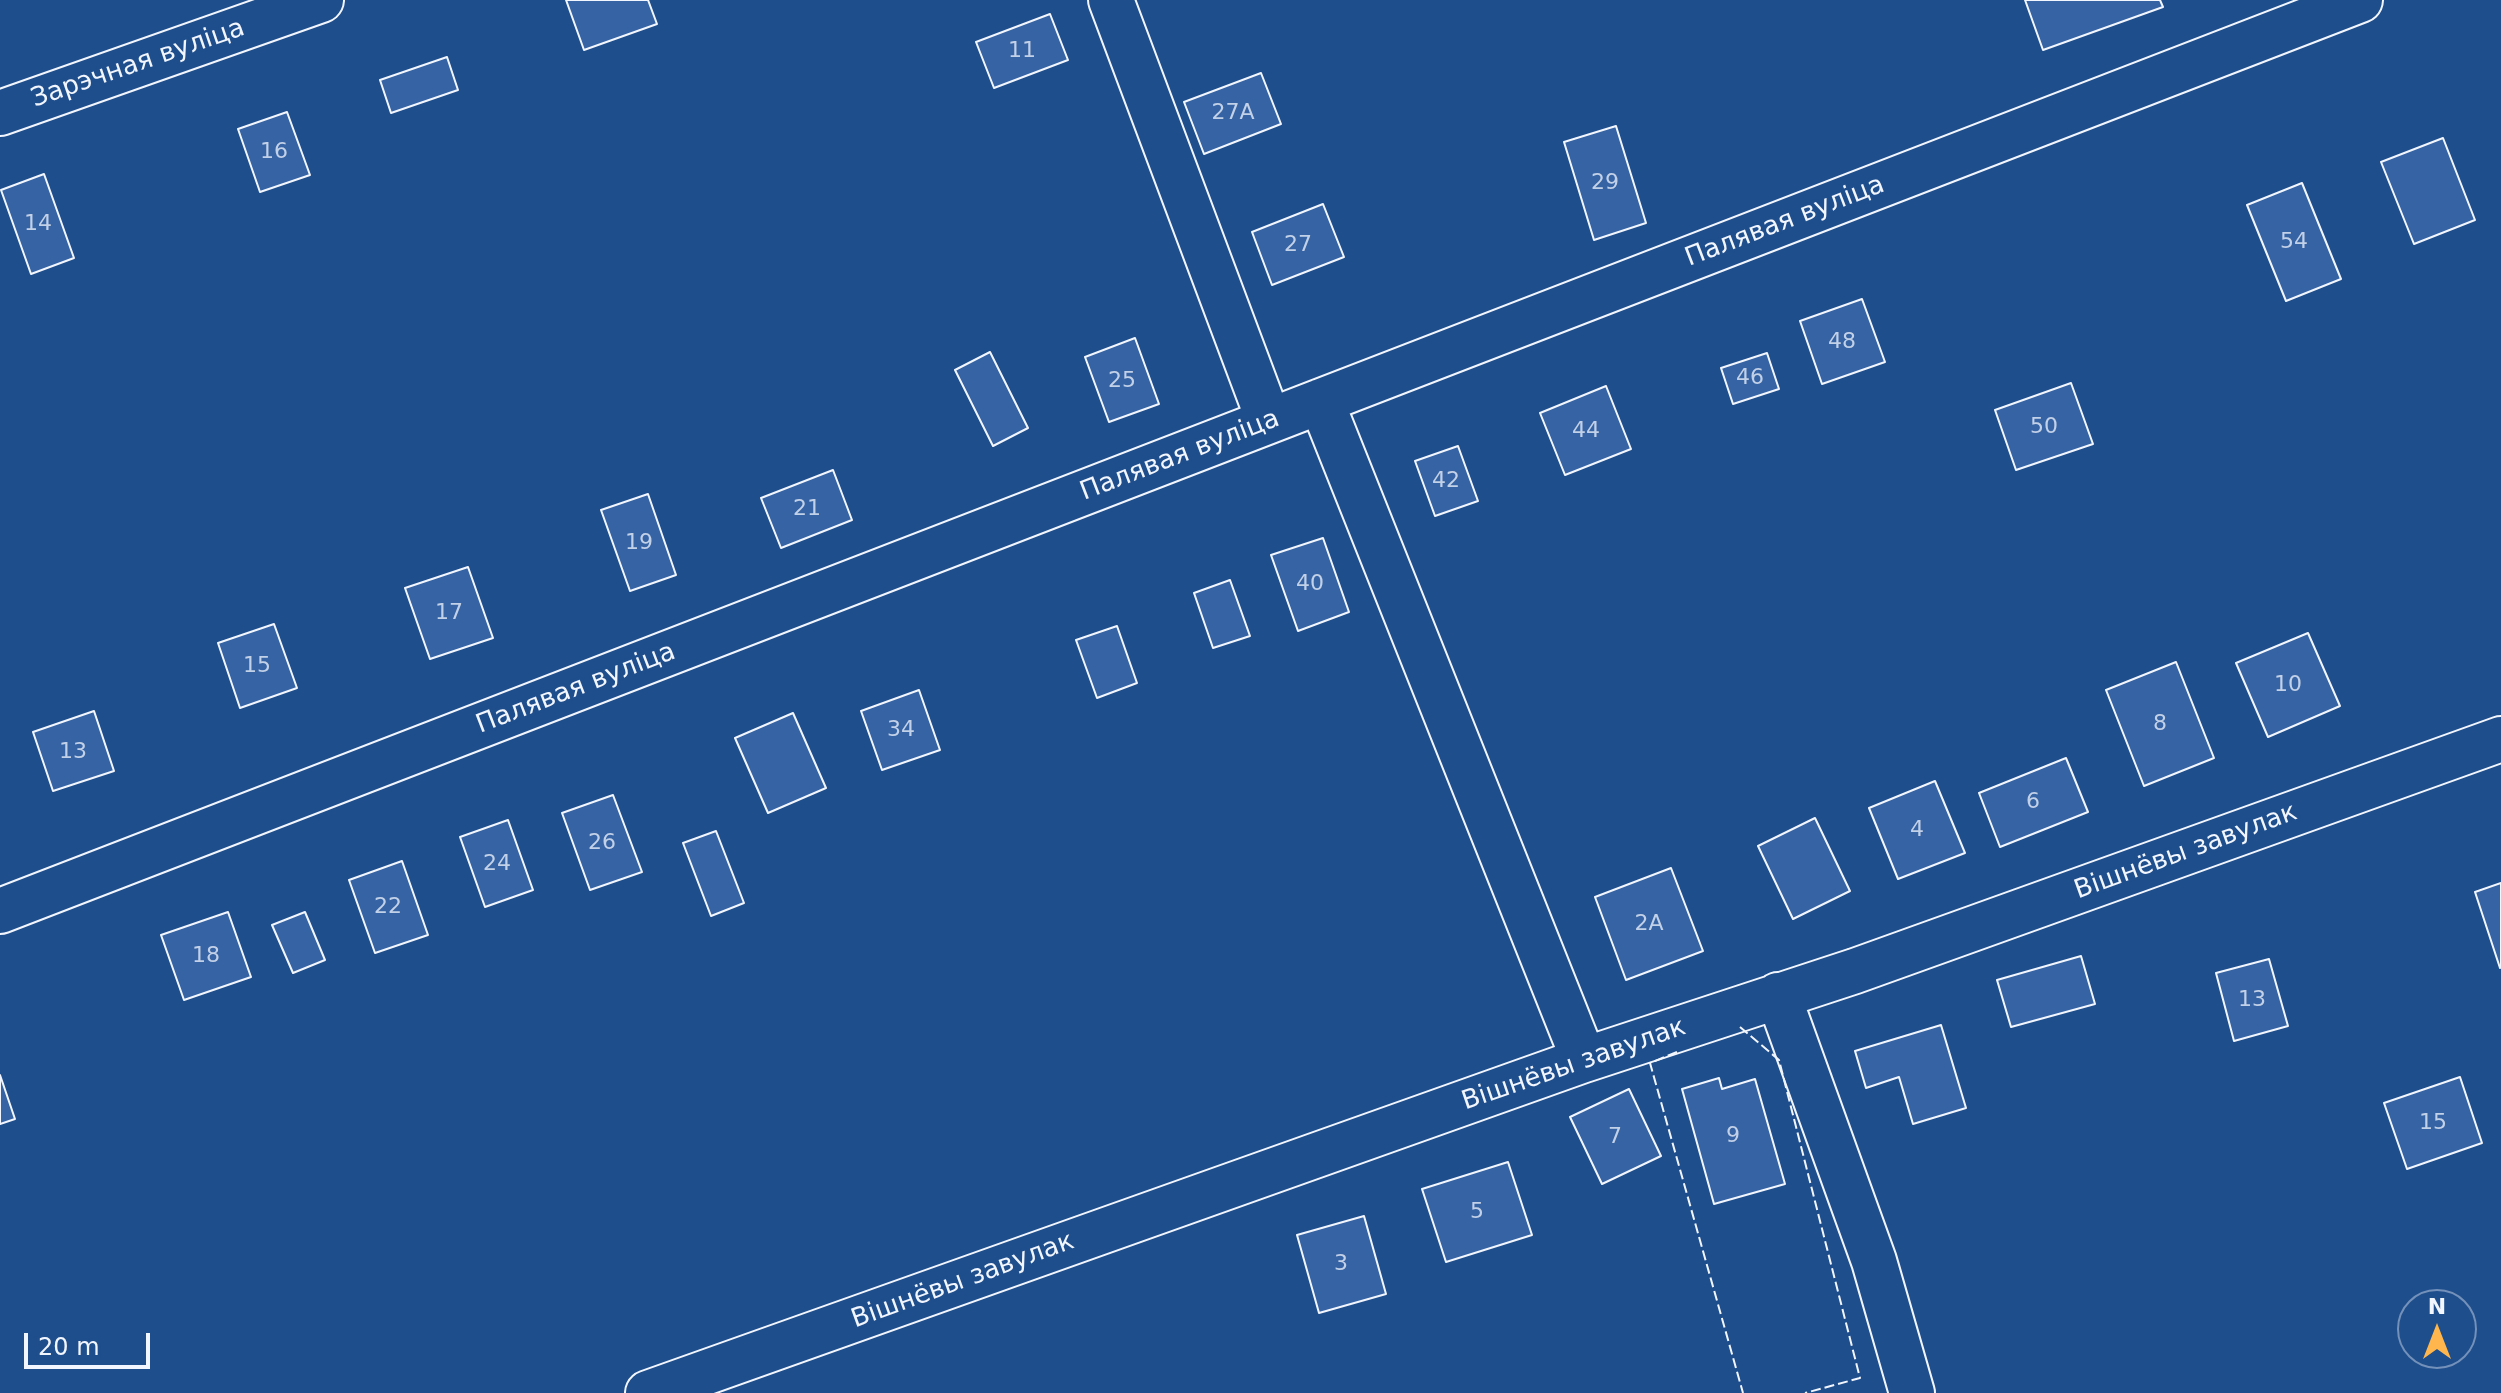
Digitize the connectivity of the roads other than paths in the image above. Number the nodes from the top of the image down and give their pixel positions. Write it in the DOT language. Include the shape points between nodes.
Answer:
graph roads {
  1 [pos="321,0"];
  2 [pos="1111,0"];
  3 [pos="2360,0"];
  4 [pos="0,113"];
  5 [pos="1321,401"];
  6 [pos="1269,421"];
  7 [pos="2501,739"];
  8 [pos="0,911"];
  9 [pos="1778,995"];
  10 [pos="1584,1060"];
  11 [pos="648,1393"];
  12 [pos="1912,1393"];
  1 -- 4 [label="street, Зарэчная вуліца"];
  2 -- 6 [label="street"];
  3 -- 5 [label="street, Палявая вуліца"];
  5 -- 6 [label="street, Палявая вуліца"];
  5 -- 10 [label="street"];
  6 -- 8 [label="street, Палявая вуліца"];
  7 -- 9 [label="street, Вішнёвы завулак"];
  9 -- 10 [label="street, Вішнёвы завулак"];
  9 -- 12 [label="street" via="1874,1261"];
  10 -- 11 [label="street, Вішнёвы завулак"];
}
